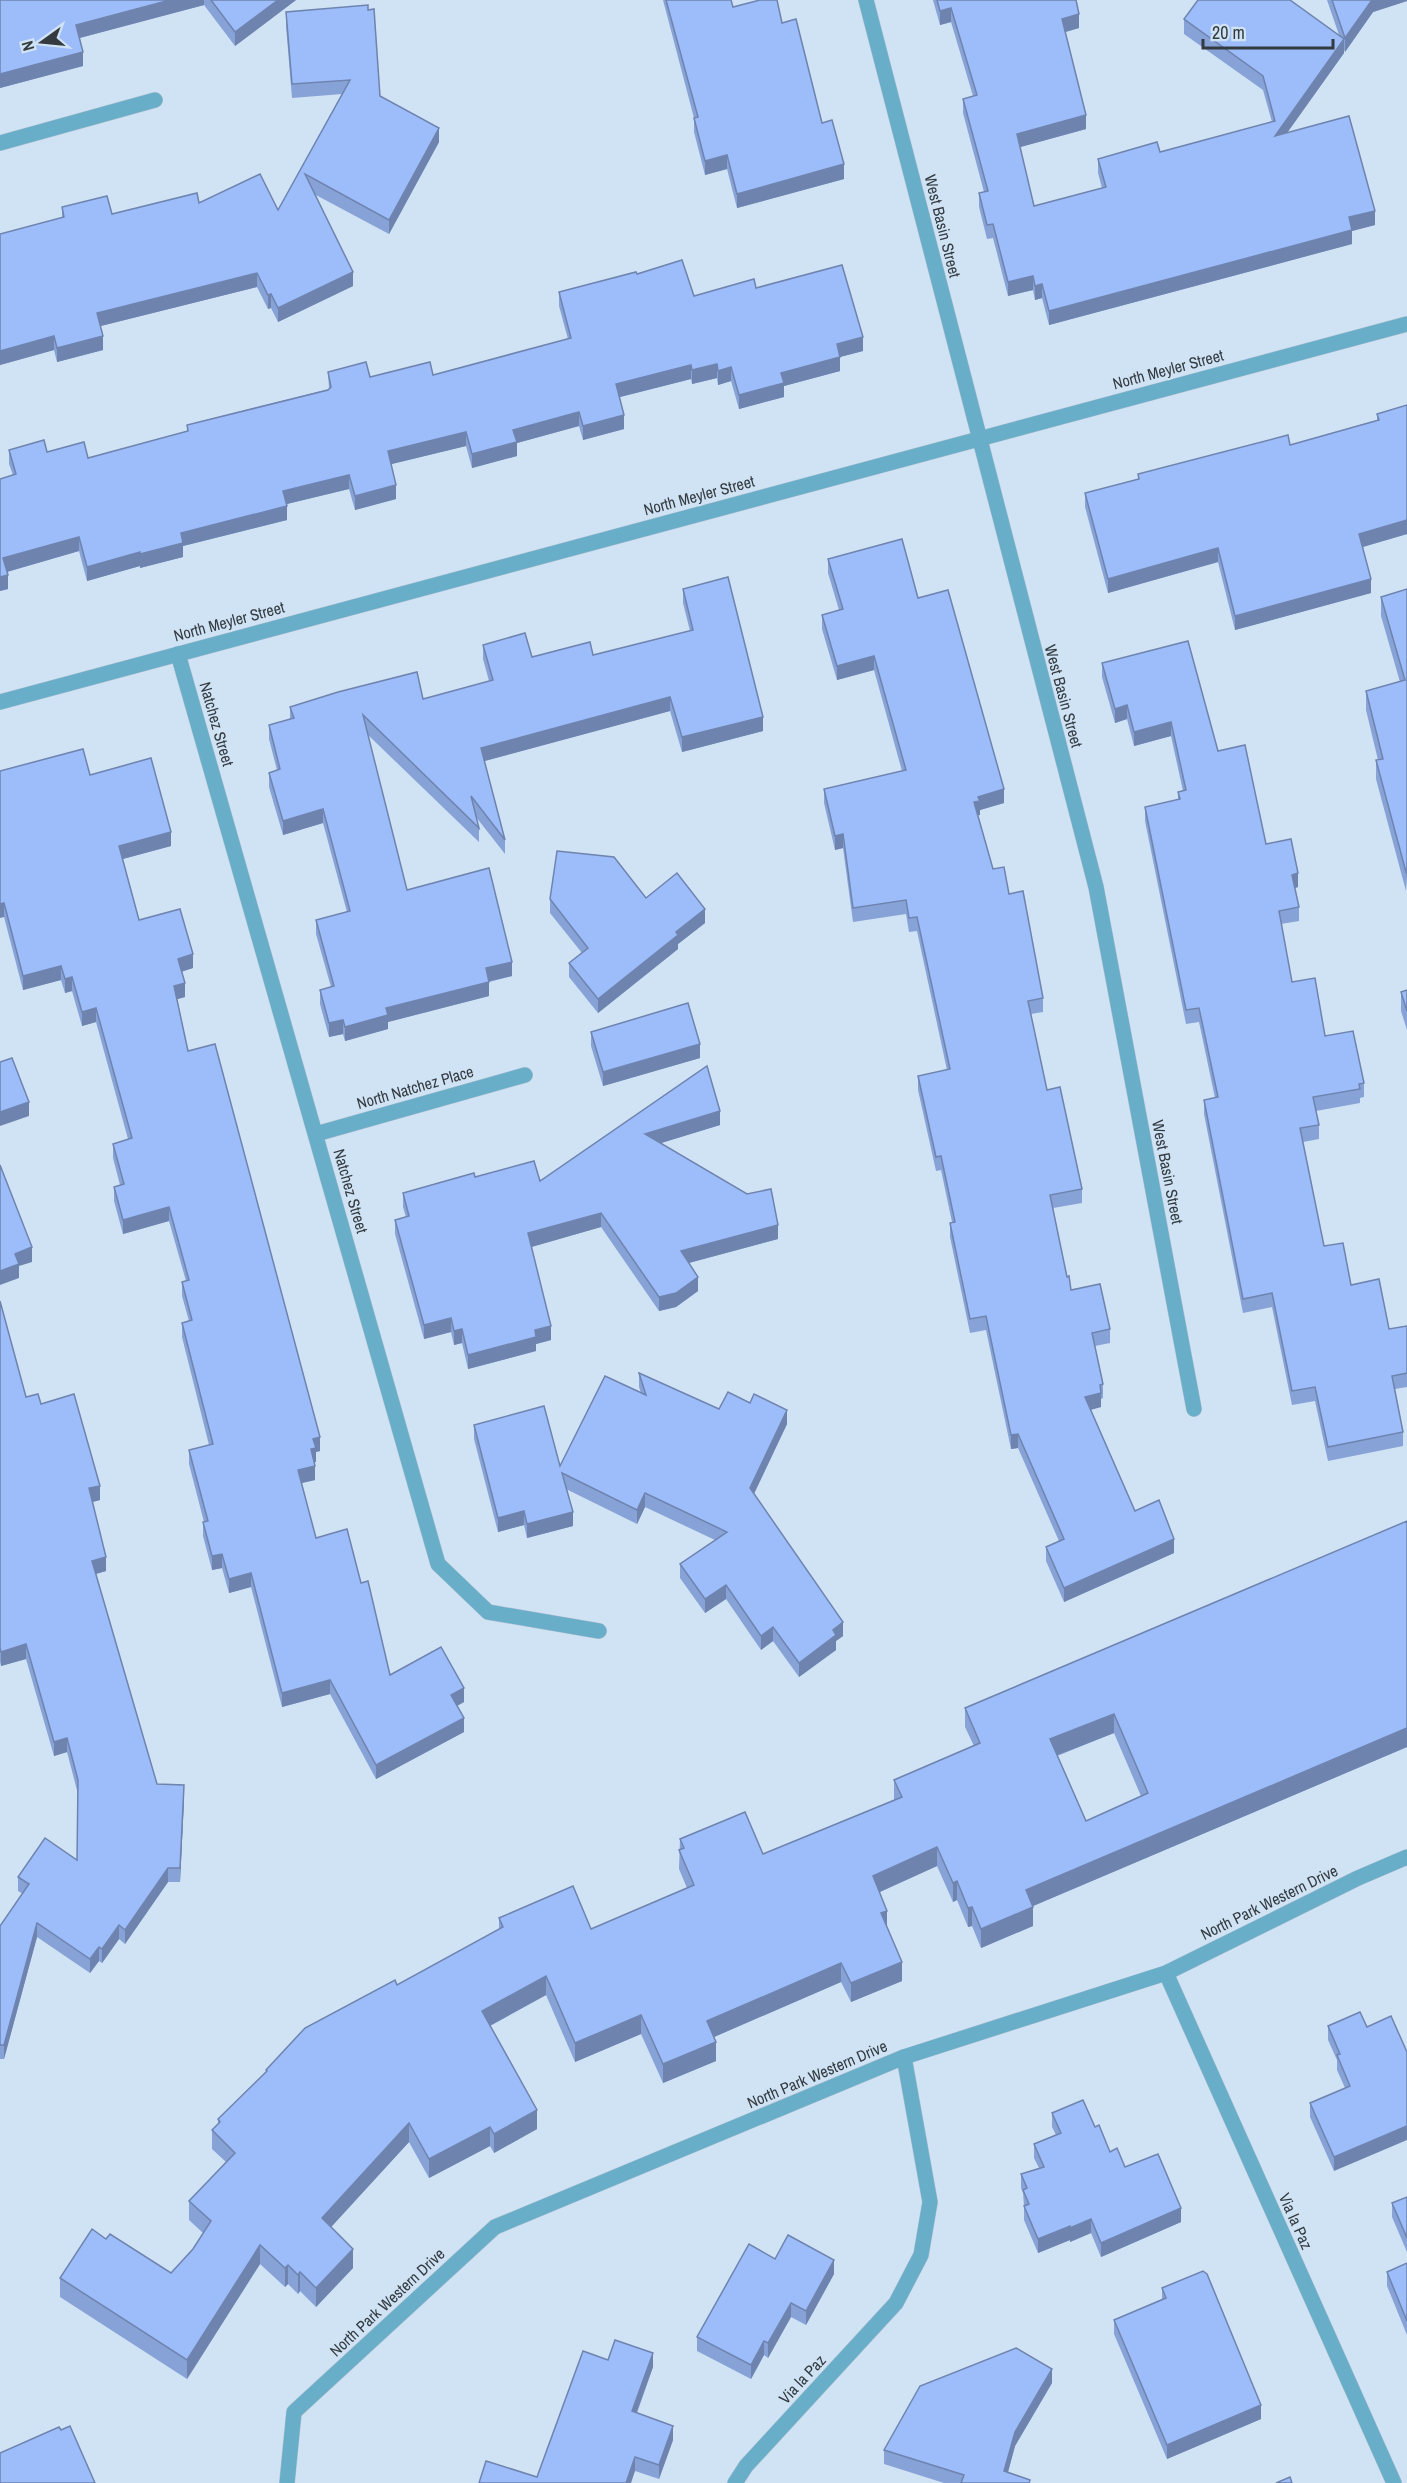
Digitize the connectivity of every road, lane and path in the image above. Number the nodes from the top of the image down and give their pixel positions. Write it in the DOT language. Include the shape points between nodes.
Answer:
graph roads {
  1 [pos="866,0"];
  2 [pos="155,100"];
  3 [pos="0,143"];
  4 [pos="1407,324"];
  5 [pos="978,438"];
  6 [pos="178,654"];
  7 [pos="0,702"];
  8 [pos="525,1075"];
  9 [pos="316,1134"];
  10 [pos="1194,1409"];
  11 [pos="599,1631"];
  12 [pos="1407,1857"];
  13 [pos="1166,1973"];
  14 [pos="904,2057"];
  15 [pos="288,2483"];
  16 [pos="735,2483"];
  17 [pos="1394,2483"];
  1 -- 5 [label="street, West Basin Street"];
  2 -- 3 [label="street"];
  4 -- 5 [label="street, North Meyler Street"];
  5 -- 6 [label="street, North Meyler Street"];
  5 -- 10 [label="street, West Basin Street" via="1096,887"];
  6 -- 7 [label="street, North Meyler Street"];
  6 -- 9 [label="street, Natchez Street"];
  8 -- 9 [label="street, North Natchez Place"];
  9 -- 11 [label="street, Natchez Street" via="438,1564 488,1612"];
  12 -- 13 [label="street, North Park Western Drive"];
  13 -- 14 [label="street, North Park Western Drive"];
  13 -- 17 [label="street, Via la Paz"];
  14 -- 15 [label="street, North Park Western Drive" via="495,2227 294,2412"];
  14 -- 16 [label="street, Via la Paz" via="930,2202 921,2255 896,2303 746,2466"];
}
